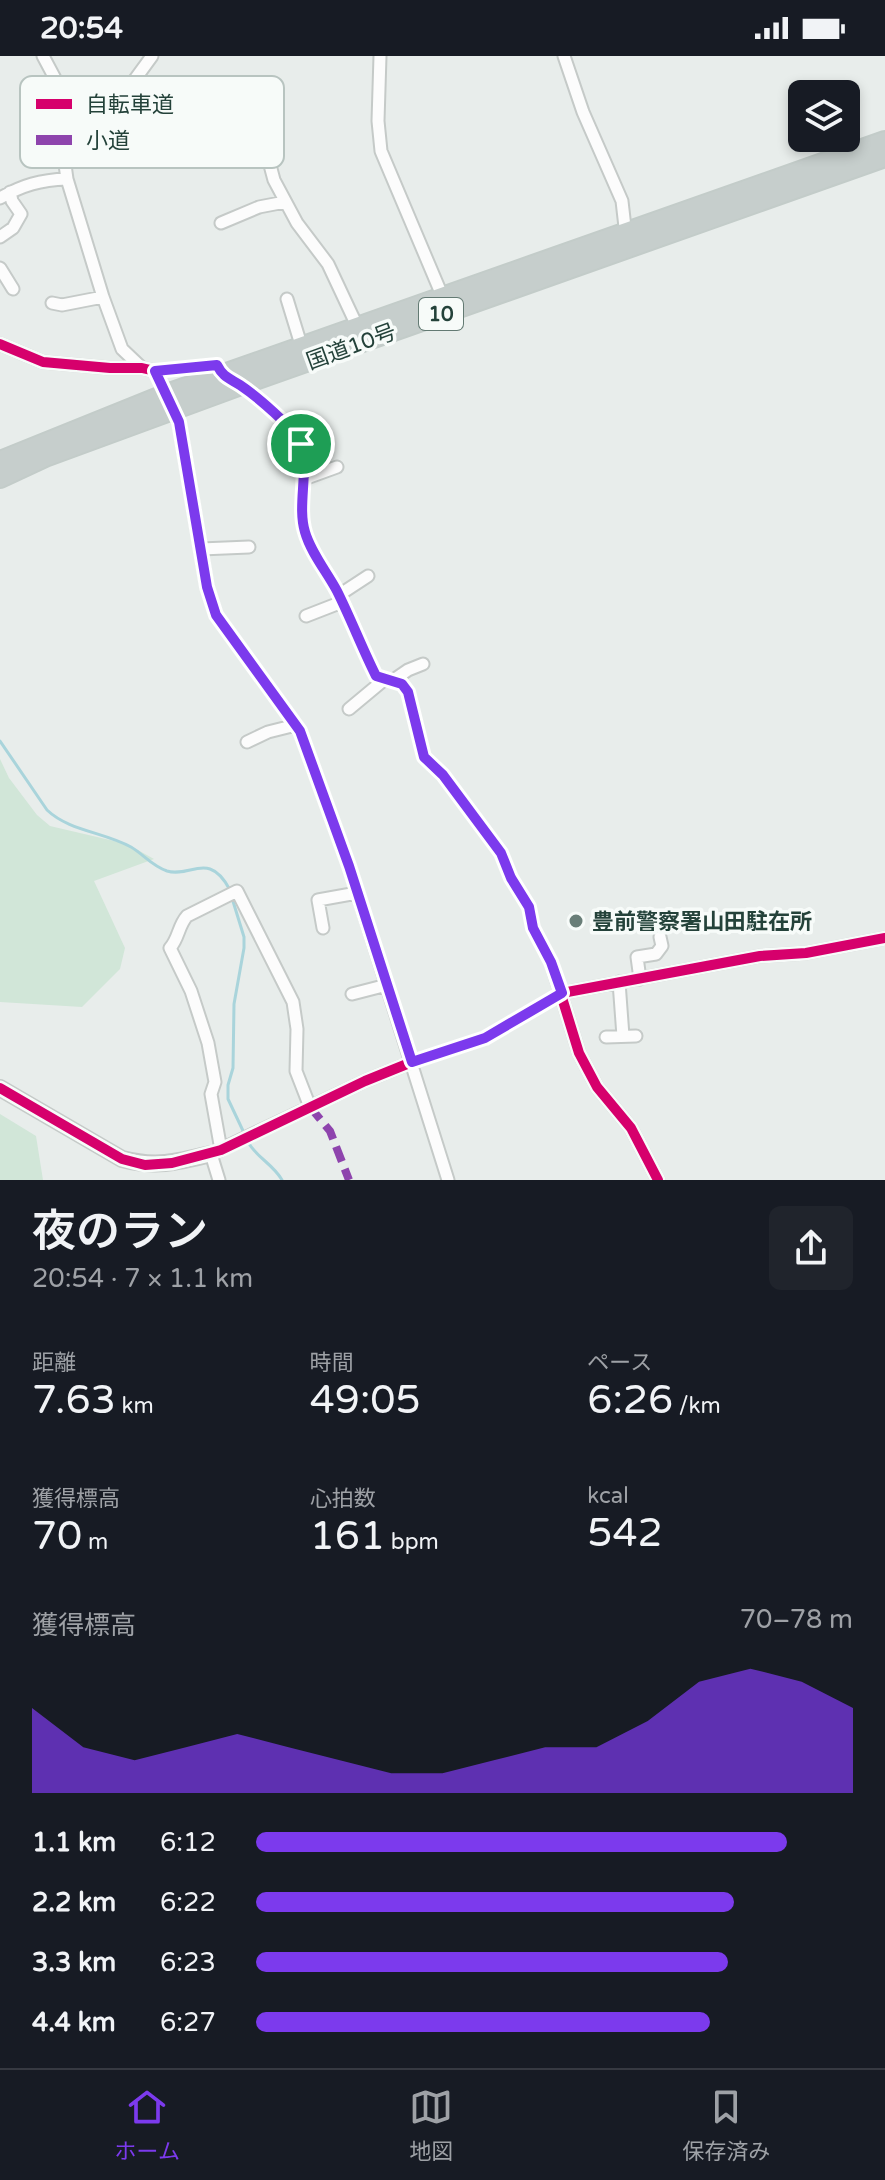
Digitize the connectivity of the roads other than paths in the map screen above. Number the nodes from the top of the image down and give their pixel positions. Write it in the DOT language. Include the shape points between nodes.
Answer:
graph roads {
  1 [pos="43,56"];
  2 [pos="152,56"];
  3 [pos="380,56"];
  4 [pos="564,56"];
  5 [pos="54,76"];
  6 [pos="137,76"];
  7 [pos="885,141"];
  8 [pos="885,157"];
  9 [pos="65,168"];
  10 [pos="271,168"];
  11 [pos="67,179"];
  12 [pos="5,195"];
  13 [pos="285,202"];
  14 [pos="221,223"];
  15 [pos="0,237"];
  16 [pos="627,240"];
  17 [pos="0,268"];
  18 [pos="13,289"];
  19 [pos="103,297"];
  20 [pos="287,299"];
  21 [pos="52,303"];
  22 [pos="446,305"];
  23 [pos="358,328"];
  24 [pos="0,344"];
  25 [pos="302,348"];
  26 [pos="149,370"];
  27 [pos="222,376"];
  28 [pos="241,385"];
  29 [pos="168,403"];
  30 [pos="0,461"];
  31 [pos="337,467"];
  32 [pos="0,478"];
  33 [pos="304,479"];
  34 [pos="249,547"];
  35 [pos="201,549"];
  36 [pos="368,576"];
  37 [pos="341,598"];
  38 [pos="306,616"];
  39 [pos="423,664"];
  40 [pos="388,680"];
  41 [pos="349,709"];
  42 [pos="296,725"];
  43 [pos="247,742"];
  44 [pos="357,893"];
  45 [pos="323,928"];
  46 [pos="660,937"];
  47 [pos="885,938"];
  48 [pos="640,979"];
  49 [pos="619,982"];
  50 [pos="387,985"];
  51 [pos="562,993"];
  52 [pos="352,994"];
  53 [pos="623,1036"];
  54 [pos="636,1036"];
  55 [pos="606,1037"];
  56 [pos="412,1062"];
  57 [pos="0,1088"];
  58 [pos="310,1107"];
  59 [pos="216,1152"];
  60 [pos="219,1180"];
  61 [pos="448,1180"];
  62 [pos="658,1180"];
  1 -- 5 [label="street"];
  2 -- 6 [label="street"];
  3 -- 22 [label="street" via="381,151"];
  4 -- 16 [label="street" via="622,201"];
  7 -- 16 [label="highway, 国道10号 / 10"];
  8 -- 16 [label="highway, 国道10号 / 10"];
  9 -- 11 [label="street"];
  10 -- 13 [label="street"];
  11 -- 12 [label="street" via="37,181"];
  11 -- 19 [label="street"];
  12 -- 15 [label="street" via="21,214"];
  13 -- 14 [label="street"];
  13 -- 23 [label="street" via="328,264"];
  16 -- 22 [label="highway, 国道10号 / 10"];
  17 -- 18 [label="street"];
  19 -- 21 [label="street"];
  19 -- 26 [label="street" via="122,349"];
  20 -- 25 [label="street"];
  22 -- 23 [label="highway, 国道10号 / 10"];
  22 -- 28 [label="highway, 国道10号 / 10"];
  23 -- 25 [label="highway, 国道10号 / 10"];
  24 -- 26 [label="street" via="43,362"];
  25 -- 27 [label="highway, 国道10号 / 10"];
  26 -- 27 [label="street" via="217,365"];
  26 -- 29 [label="street"];
  27 -- 28 [label="street"];
  27 -- 29 [label="highway, 国道10号 / 10"];
  28 -- 29 [label="highway, 国道10号 / 10"];
  28 -- 33 [label="street" via="301,444"];
  29 -- 30 [label="highway, 国道10号 / 10"];
  29 -- 32 [label="highway, 国道10号 / 10"];
  29 -- 35 [label="street" via="179,422"];
  31 -- 33 [label="street"];
  33 -- 37 [label="street" via="304,529"];
  34 -- 35 [label="street"];
  35 -- 42 [label="street" via="216,615"];
  36 -- 37 [label="street"];
  37 -- 38 [label="street"];
  37 -- 40 [label="street" via="376,676"];
  39 -- 40 [label="street"];
  40 -- 41 [label="street"];
  40 -- 51 [label="street" via="408,692 424,757 501,853 529,907"];
  42 -- 43 [label="street"];
  42 -- 44 [label="street"];
  44 -- 45 [label="street" via="318,900"];
  44 -- 50 [label="street"];
  46 -- 48 [label="street" via="662,946 656,954 637,957"];
  47 -- 48 [label="street"];
  48 -- 49 [label="street"];
  49 -- 51 [label="street"];
  49 -- 53 [label="street"];
  50 -- 52 [label="street"];
  50 -- 56 [label="street"];
  51 -- 56 [label="street" via="485,1038"];
  51 -- 62 [label="street" via="579,1053 597,1087 631,1128"];
  53 -- 54 [label="street"];
  53 -- 55 [label="street"];
  56 -- 58 [label="street"];
  56 -- 61 [label="street"];
  57 -- 59 [label="street" via="122,1159 145,1165 172,1163"];
  58 -- 59 [label="street"];
  58 -- 59 [label="street" via="296,1071 293,1002 237,891 187,916 170,948 208,1043 215,1082 211,1094"];
  59 -- 60 [label="street"];
}
